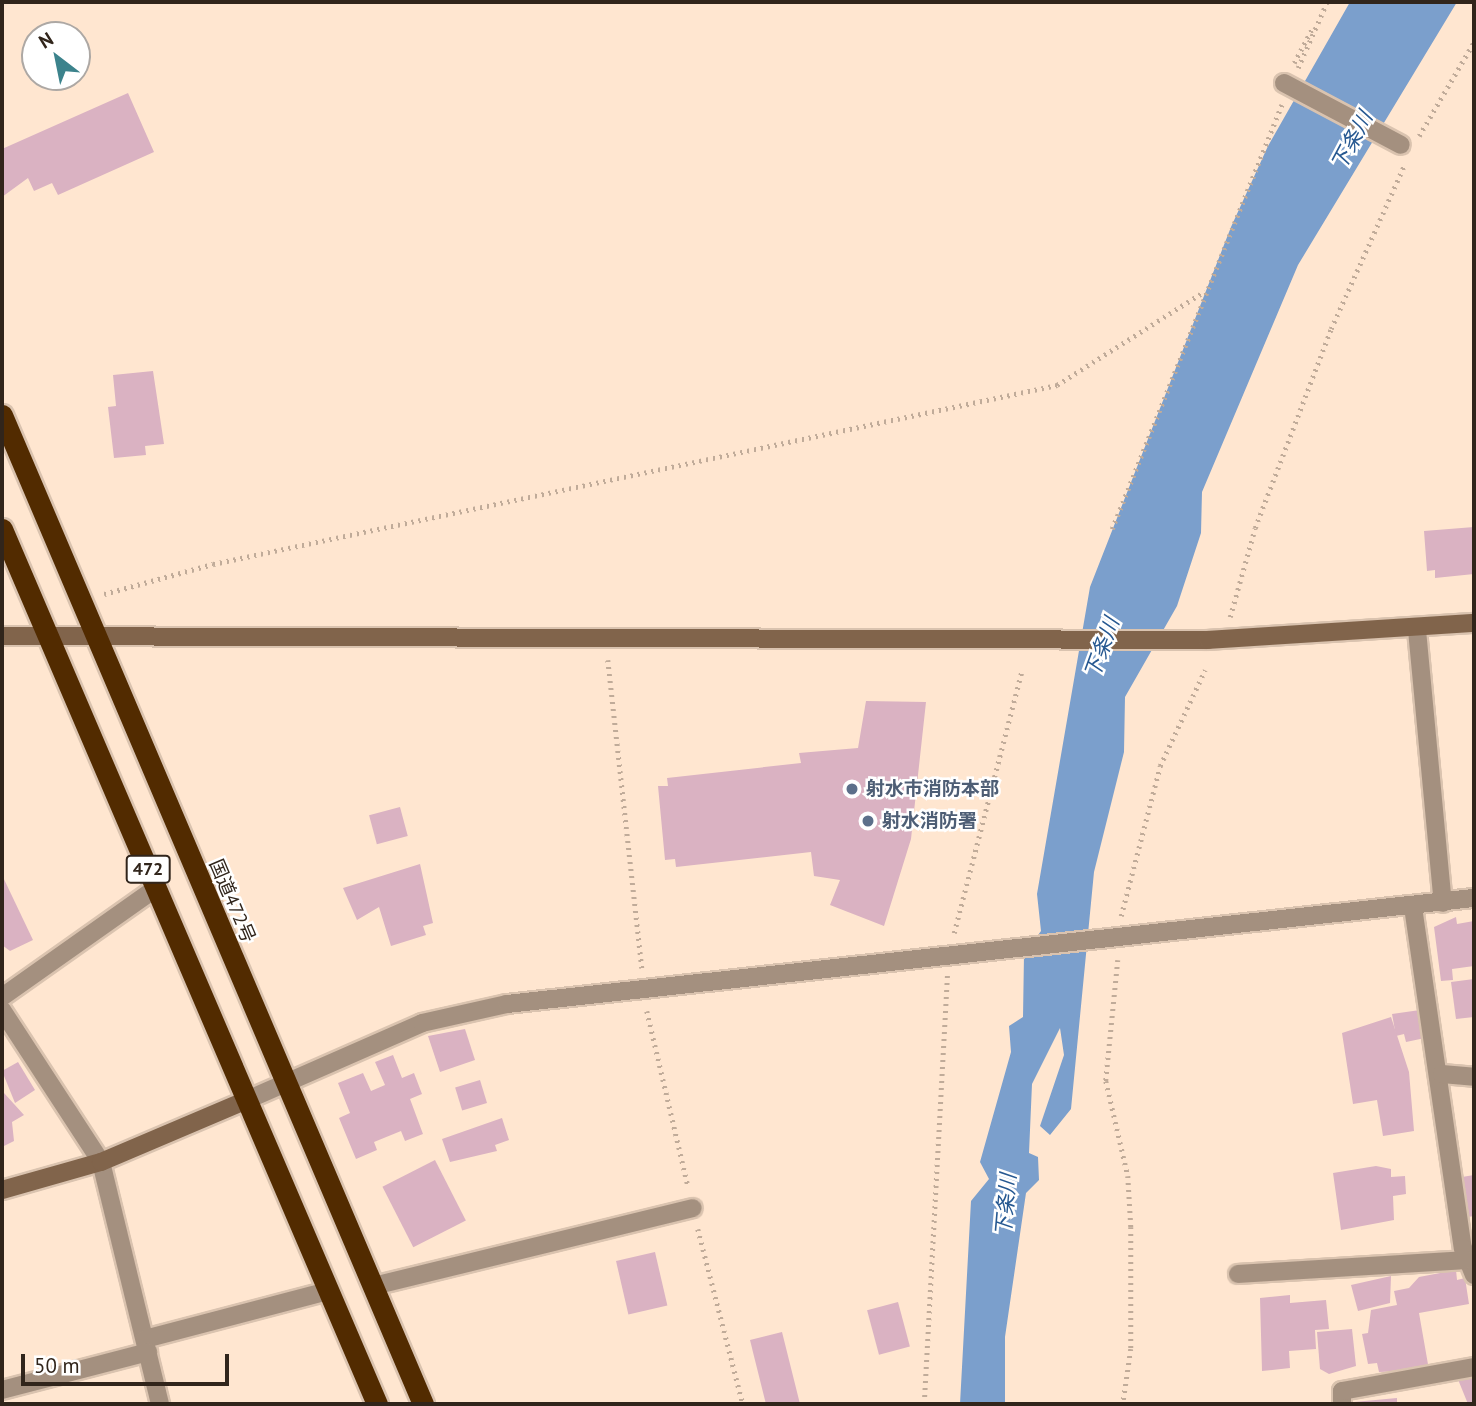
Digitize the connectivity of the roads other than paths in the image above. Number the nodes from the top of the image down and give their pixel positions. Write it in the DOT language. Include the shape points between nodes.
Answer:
graph roads {
  1 [pos="1288,84"];
  2 [pos="1407,147"];
  3 [pos="2,415"];
  4 [pos="2,529"];
  5 [pos="1474,623"];
  6 [pos="1418,630"];
  7 [pos="2,636"];
  8 [pos="48,638"];
  9 [pos="101,641"];
  10 [pos="156,888"];
  11 [pos="1474,898"];
  12 [pos="1443,903"];
  13 [pos="1413,907"];
  14 [pos="2,997"];
  15 [pos="2,1010"];
  16 [pos="1442,1074"];
  17 [pos="1474,1077"];
  18 [pos="286,1084"];
  19 [pos="247,1100"];
  20 [pos="101,1162"];
  21 [pos="2,1190"];
  22 [pos="693,1208"];
  23 [pos="1471,1268"];
  24 [pos="1238,1274"];
  25 [pos="373,1286"];
  26 [pos="328,1291"];
  27 [pos="146,1345"];
  28 [pos="1474,1367"];
  29 [pos="2,1390"];
  30 [pos="160,1404"];
  31 [pos="377,1404"];
  32 [pos="423,1404"];
  33 [pos="1342,1404"];
  1 -- 2 [label="street, bridge"];
  3 -- 9 [label="highway, 国道472号 / 472"];
  4 -- 8 [label="highway, 472"];
  5 -- 6 [label="street"];
  6 -- 9 [label="street" via="1208,640 1047,636"];
  6 -- 12 [label="street"];
  7 -- 8 [label="street"];
  8 -- 9 [label="street"];
  8 -- 10 [label="highway, 472"];
  9 -- 18 [label="highway, 国道472号 / 472"];
  10 -- 14 [label="street"];
  10 -- 19 [label="highway, 472"];
  11 -- 12 [label="street"];
  12 -- 13 [label="street"];
  13 -- 16 [label="street"];
  13 -- 18 [label="street" via="1116,934 955,959 507,1004 422,1023"];
  15 -- 20 [label="street"];
  16 -- 17 [label="street"];
  16 -- 23 [label="street"];
  18 -- 19 [label="street"];
  18 -- 25 [label="highway, 国道472号 / 472"];
  19 -- 20 [label="street"];
  19 -- 26 [label="highway, 472"];
  20 -- 21 [label="street"];
  20 -- 27 [label="street"];
  22 -- 25 [label="street"];
  23 -- 24 [label="street"];
  25 -- 32 [label="highway, 国道472号 / 472"];
  26 -- 27 [label="street"];
  26 -- 31 [label="highway, 472"];
  27 -- 29 [label="street"];
  27 -- 30 [label="street"];
  28 -- 33 [label="street" via="1342,1391"];
}
